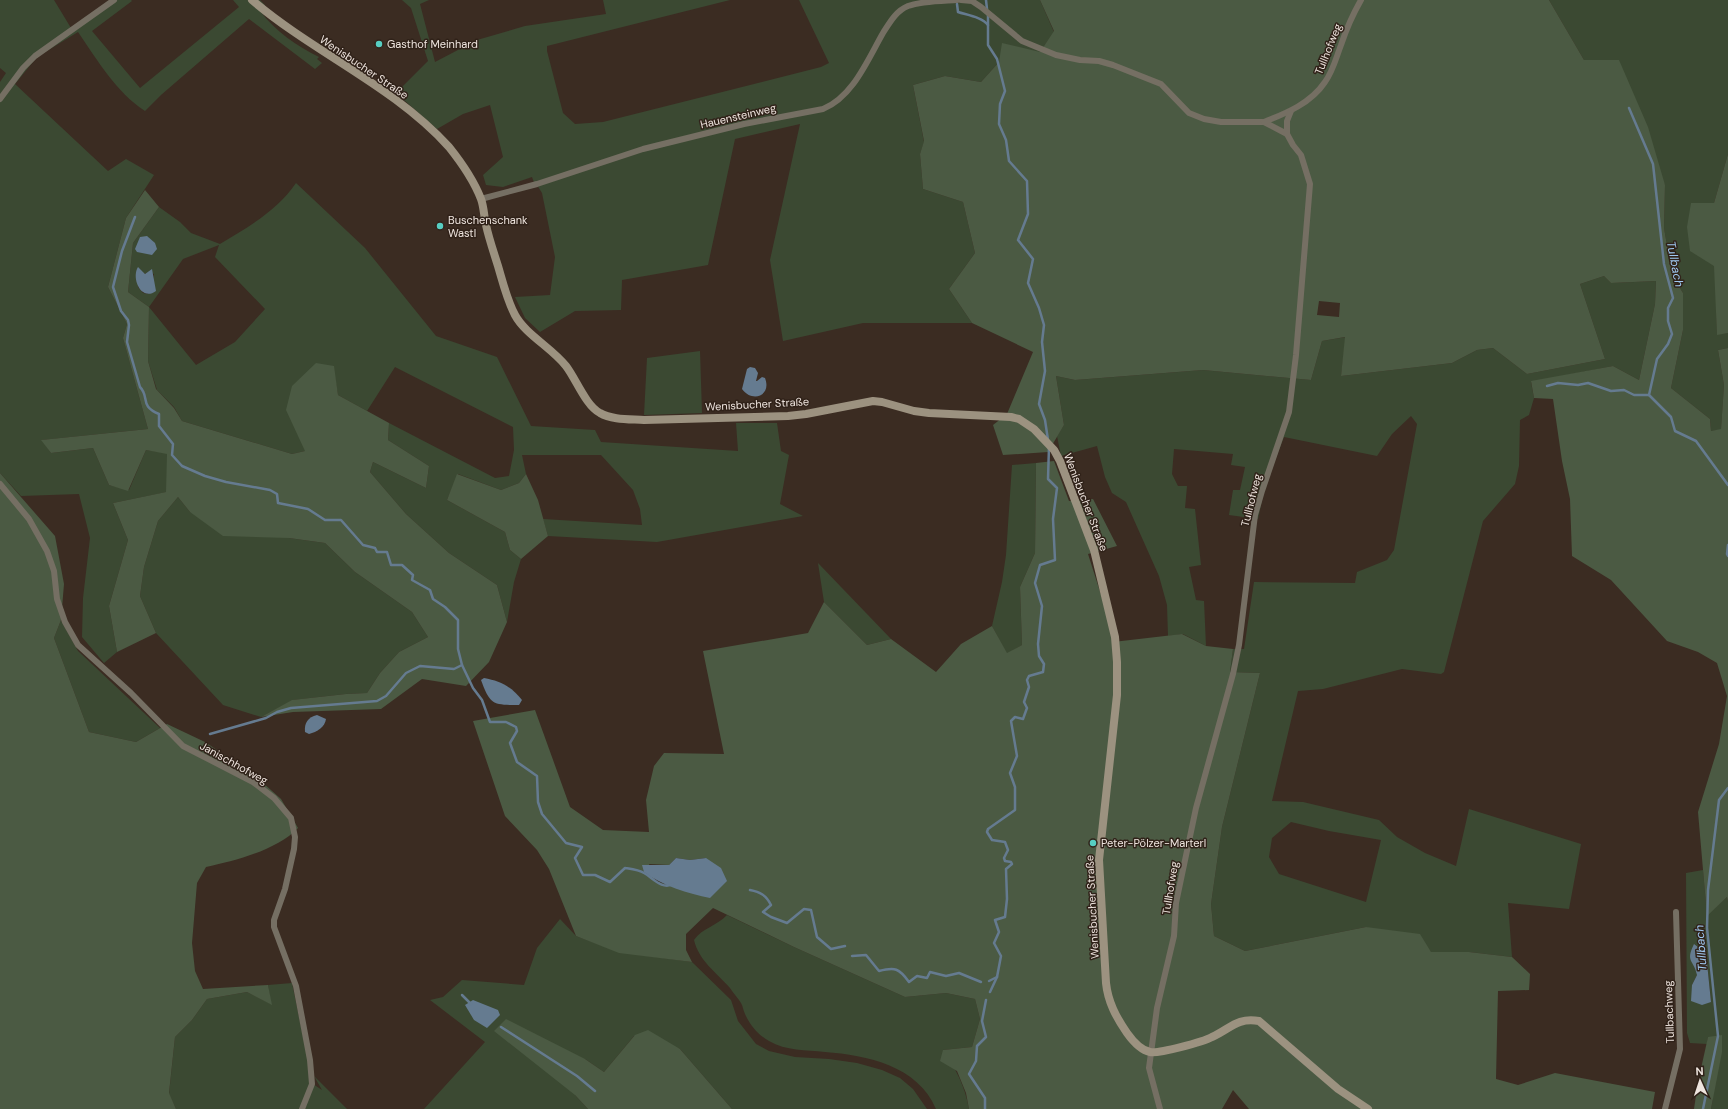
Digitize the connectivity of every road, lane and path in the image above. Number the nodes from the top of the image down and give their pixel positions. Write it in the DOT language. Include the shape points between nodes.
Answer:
graph roads {
  1 [pos="114,0"];
  2 [pos="252,0"];
  3 [pos="957,0"];
  4 [pos="961,0"];
  5 [pos="1361,0"];
  6 [pos="0,99"];
  7 [pos="1290,111"];
  8 [pos="1264,122"];
  9 [pos="1287,134"];
  10 [pos="481,199"];
  11 [pos="0,484"];
  12 [pos="1676,912"];
  13 [pos="1151,1053"];
  14 [pos="302,1109"];
  15 [pos="1160,1109"];
  16 [pos="1368,1109"];
  17 [pos="1665,1109"];
  1 -- 6 [label="street" via="35,56"];
  2 -- 10 [label="street, Wenisbucher Straße" via="286,27 386,93 428,127 462,164"];
  3 -- 10 [label="street, Hauensteinweg" via="917,4 900,11 888,25 850,89 834,104 824,109 744,124 643,149 537,184"];
  4 -- 8 [label="street" via="972,1 981,7 1022,41 1056,55 1113,65 1161,84 1189,113 1221,122"];
  5 -- 7 [label="street, Tullhofweg" via="1332,70 1324,83 1309,99"];
  7 -- 8 [label="street"];
  7 -- 9 [label="street"];
  8 -- 9 [label="street"];
  9 -- 13 [label="street, Tullhofweg" via="1301,155 1310,184 1297,347 1289,412 1255,515 1235,667 1196,808 1176,902 1174,936 1157,1008"];
  10 -- 13 [label="street, Wenisbucher Straße" via="505,292 515,316 520,324 567,367 600,414 644,420 788,416 864,402 882,402 929,413 1011,417 1026,424 1054,450 1094,550 1116,649 1117,696 1099,860 1108,997 1130,1038"];
  11 -- 14 [label="street, Janischhofweg" via="29,519 47,551 54,571 57,599 64,622 78,645 131,693 183,746 253,782 274,798 291,818 295,837 294,849 274,927 296,986 310,1060 312,1084"];
  12 -- 17 [label="street, Tullbachweg" via="1680,1049"];
  13 -- 15 [label="street, Tullhofweg" via="1149,1068"];
  13 -- 16 [label="street" via="1190,1045 1212,1037 1238,1022 1249,1019 1259,1021 1338,1089"];
}
